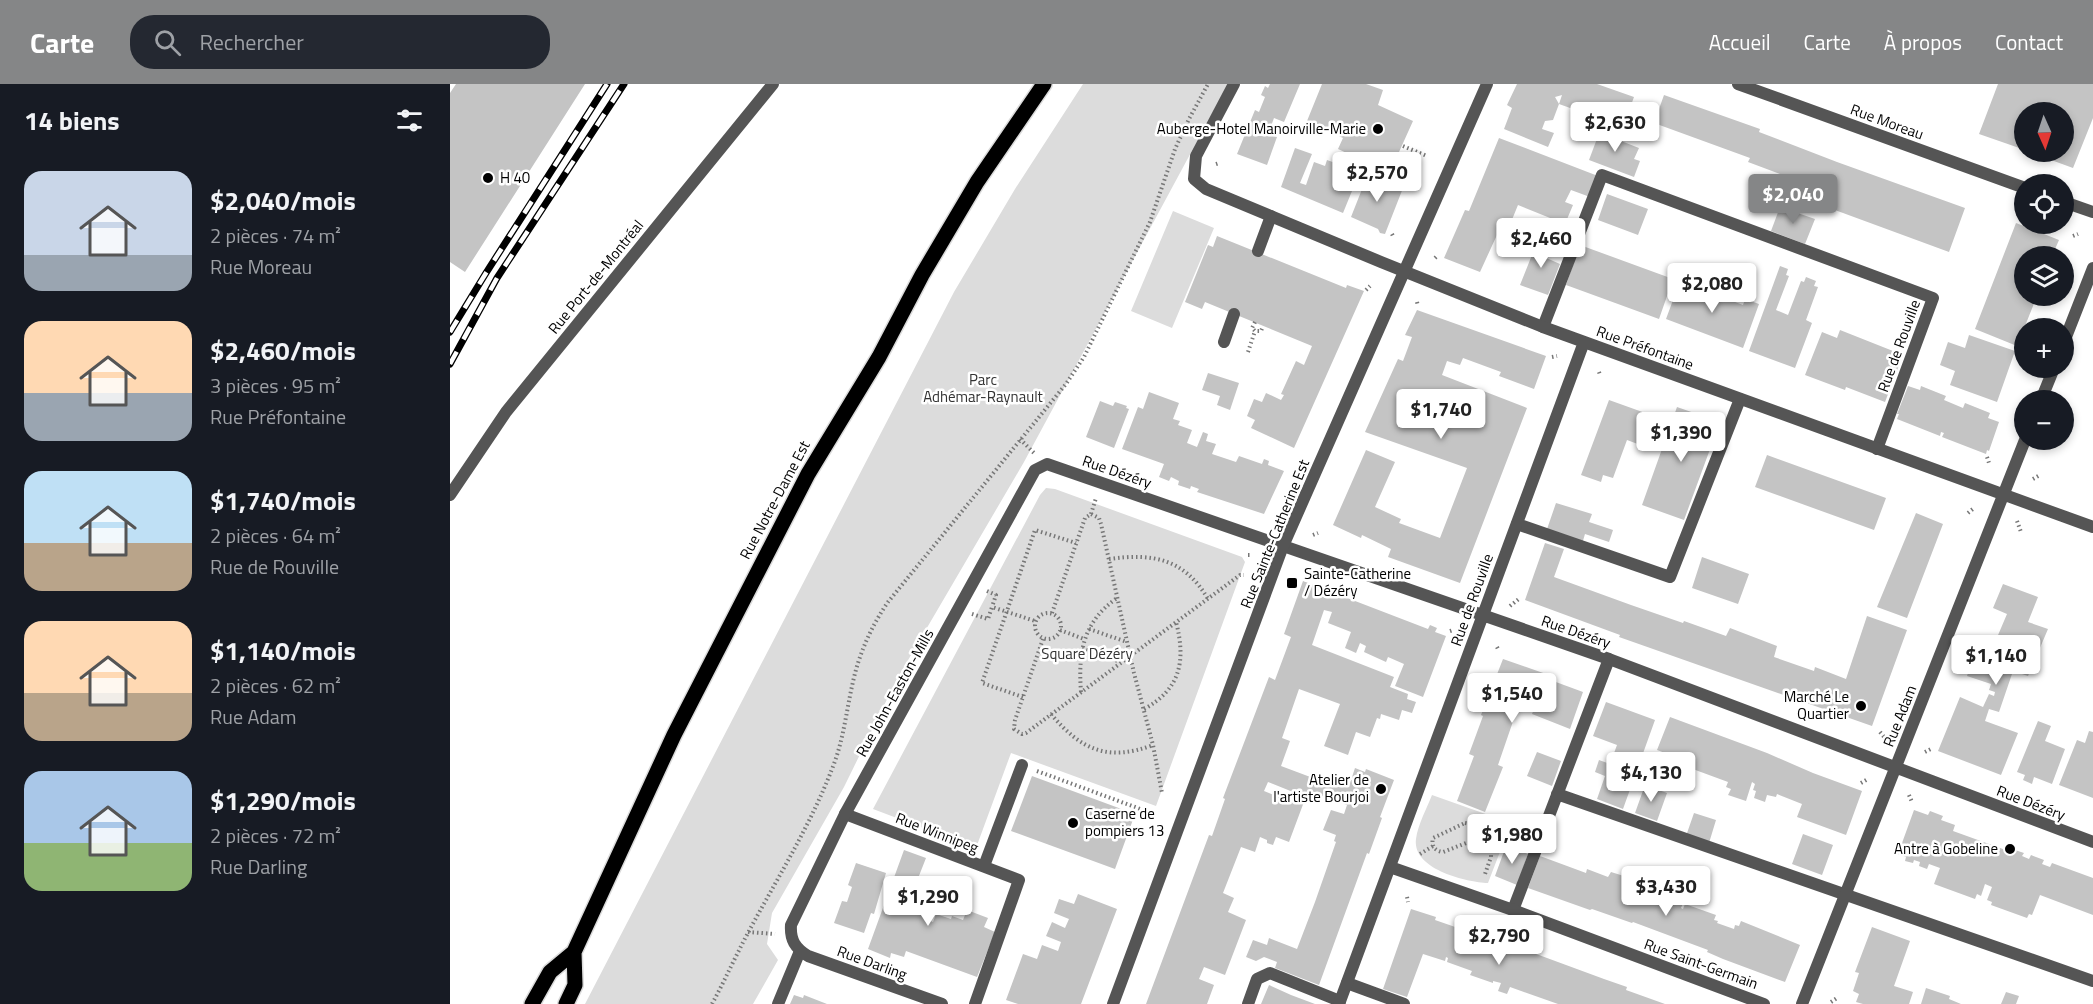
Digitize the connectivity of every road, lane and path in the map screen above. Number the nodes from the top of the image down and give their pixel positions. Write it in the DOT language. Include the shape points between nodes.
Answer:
graph roads {
  1 [pos="772,84"];
  2 [pos="1044,84"];
  3 [pos="1209,84"];
  4 [pos="1234,84"];
  5 [pos="1487,84"];
  6 [pos="1738,84"];
  7 [pos="1403,146"];
  8 [pos="1427,156"];
  9 [pos="2014,184"];
  10 [pos="2074,205"];
  11 [pos="2093,212"];
  12 [pos="1271,216"];
  13 [pos="2078,234"];
  14 [pos="2073,237"];
  15 [pos="1258,250"];
  16 [pos="2093,268"];
  17 [pos="1405,272"];
  18 [pos="1234,314"];
  19 [pos="2073,318"];
  20 [pos="1255,322"];
  21 [pos="1263,326"];
  22 [pos="1543,327"];
  23 [pos="1255,331"];
  24 [pos="1224,342"];
  25 [pos="1584,342"];
  26 [pos="1248,352"];
  27 [pos="1740,399"];
  28 [pos="1020,439"];
  29 [pos="1877,449"];
  30 [pos="1032,450"];
  31 [pos="2021,450"];
  32 [pos="1987,457"];
  33 [pos="1989,463"];
  34 [pos="1044,465"];
  35 [pos="2040,475"];
  36 [pos="2033,479"];
  37 [pos="450,495"];
  38 [pos="2004,495"];
  39 [pos="1097,498"];
  40 [pos="1974,508"];
  41 [pos="1968,513"];
  42 [pos="1091,514"];
  43 [pos="2017,521"];
  44 [pos="1516,524"];
  45 [pos="2093,528"];
  46 [pos="2021,532"];
  47 [pos="1076,543"];
  48 [pos="1283,546"];
  49 [pos="1108,559"];
  50 [pos="1244,575"];
  51 [pos="983,590"];
  52 [pos="1117,598"];
  53 [pos="1208,598"];
  54 [pos="1520,598"];
  55 [pos="1510,606"];
  56 [pos="992,607"];
  57 [pos="1007,612"];
  58 [pos="1052,613"];
  59 [pos="970,614"];
  60 [pos="1483,616"];
  61 [pos="1035,621"];
  62 [pos="1176,622"];
  63 [pos="1089,629"];
  64 [pos="1060,630"];
  65 [pos="1043,639"];
  66 [pos="1084,639"];
  67 [pos="1127,642"];
  68 [pos="1082,648"];
  69 [pos="1130,655"];
  70 [pos="1609,659"];
  71 [pos="1121,662"];
  72 [pos="1081,692"];
  73 [pos="1023,698"];
  74 [pos="1143,709"];
  75 [pos="1051,714"];
  76 [pos="1880,732"];
  77 [pos="1885,738"];
  78 [pos="1153,745"];
  79 [pos="1931,750"];
  80 [pos="1924,752"];
  81 [pos="1022,765"];
  82 [pos="1896,768"];
  83 [pos="1868,779"];
  84 [pos="1861,783"];
  85 [pos="1162,793"];
  86 [pos="1557,794"];
  87 [pos="1909,795"];
  88 [pos="1912,802"];
  89 [pos="845,814"];
  90 [pos="1154,814"];
  91 [pos="1474,840"];
  92 [pos="2093,842"];
  93 [pos="1433,846"];
  94 [pos="1420,854"];
  95 [pos="984,866"];
  96 [pos="1390,867"];
  97 [pos="1485,874"];
  98 [pos="1846,894"];
  99 [pos="1513,910"];
  100 [pos="748,932"];
  101 [pos="795,943"];
  102 [pos="574,952"];
  103 [pos="2093,981"];
  104 [pos="1347,983"];
  105 [pos="1837,998"];
  106 [pos="1340,1002"];
  107 [pos="1831,1002"];
  108 [pos="532,1004"];
  109 [pos="567,1004"];
  110 [pos="712,1004"];
  111 [pos="778,1004"];
  112 [pos="942,1004"];
  113 [pos="975,1004"];
  114 [pos="1113,1004"];
  115 [pos="1248,1004"];
  116 [pos="1404,1004"];
  117 [pos="1764,1004"];
  118 [pos="1802,1004"];
  1 -- 37 [label="street, Rue Port-de-Montréal" via="506,412"];
  2 -- 102 [label="main road, Rue Notre-Dame Est" via="977,182 808,474 674,735"];
  3 -- 28 [label="path" via="1175,149 1150,222 1084,357"];
  4 -- 12 [label="street, Rue Préfontaine" via="1196,156 1194,179 1206,189"];
  5 -- 17 [label="street, Rue Sainte-Catherine Est"];
  6 -- 9 [label="street, Rue Moreau"];
  7 -- 8 [label="path"];
  10 -- 11 [label="street"];
  12 -- 15 [label="street"];
  12 -- 17 [label="street, Rue Préfontaine"];
  13 -- 14 [label="path"];
  16 -- 19 [label="street"];
  17 -- 22 [label="street, Rue Préfontaine"];
  17 -- 48 [label="street, Rue Sainte-Catherine Est"];
  18 -- 24 [label="street"];
  20 -- 23 [label="path"];
  21 -- 23 [label="path" via="1261,332"];
  22 -- 25 [label="street, Rue Préfontaine"];
  22 -- 29 [label="street, Rue de Rouville" via="1602,175 1933,298"];
  23 -- 26 [label="path"];
  25 -- 27 [label="street, Rue Préfontaine"];
  25 -- 44 [label="street, Rue de Rouville"];
  27 -- 29 [label="street, Rue Préfontaine"];
  27 -- 44 [label="street" via="1670,577"];
  28 -- 30 [label="path"];
  28 -- 100 [label="path" via="876,621 857,665 838,754 824,789"];
  29 -- 38 [label="street, Rue Préfontaine"];
  31 -- 38 [label="street, Rue Adam"];
  32 -- 33 [label="path"];
  34 -- 48 [label="street, Rue Dézéry"];
  34 -- 89 [label="street, Rue John-Easton-Mills" via="1035,470"];
  35 -- 36 [label="path"];
  38 -- 45 [label="street, Rue Préfontaine"];
  38 -- 82 [label="street, Rue Adam"];
  39 -- 42 [label="path"];
  40 -- 41 [label="path"];
  42 -- 47 [label="path" via="1085,518"];
  42 -- 49 [label="path" via="1099,518"];
  43 -- 46 [label="path"];
  44 -- 60 [label="street, Rue de Rouville"];
  47 -- 57 [label="path" via="1035,530"];
  47 -- 58 [label="path"];
  48 -- 60 [label="street, Rue Dézéry"];
  48 -- 114 [label="street, Rue Sainte-Catherine Est"];
  49 -- 52 [label="path"];
  49 -- 53 [label="path" via="1140,556 1168,562 1192,577"];
  50 -- 53 [label="path"];
  51 -- 56 [label="path" via="996,595"];
  52 -- 63 [label="path"];
  52 -- 67 [label="path"];
  53 -- 62 [label="path"];
  54 -- 55 [label="path"];
  56 -- 57 [label="path"];
  56 -- 59 [label="path" via="988,619"];
  57 -- 61 [label="path"];
  57 -- 73 [label="path" via="981,683"];
  58 -- 61 [label="path" via="1038,616"];
  58 -- 64 [label="path" via="1061,624"];
  60 -- 70 [label="street, Rue Dézéry"];
  60 -- 96 [label="street, Rue de Rouville"];
  61 -- 65 [label="path" via="1035,630"];
  62 -- 69 [label="path"];
  62 -- 74 [label="path" via="1182,661 1178,674 1165,694"];
  63 -- 66 [label="path"];
  63 -- 67 [label="path"];
  64 -- 65 [label="path" via="1052,639"];
  64 -- 66 [label="path"];
  65 -- 73 [label="path"];
  66 -- 68 [label="path"];
  67 -- 69 [label="path"];
  68 -- 71 [label="path"];
  68 -- 72 [label="path"];
  69 -- 71 [label="path"];
  69 -- 74 [label="path"];
  70 -- 82 [label="street, Rue Dézéry"];
  70 -- 86 [label="street"];
  71 -- 72 [label="path"];
  72 -- 75 [label="path"];
  73 -- 75 [label="path" via="1014,724 1018,732 1026,733"];
  74 -- 78 [label="path"];
  75 -- 78 [label="path" via="1070,735 1095,750 1125,752"];
  76 -- 77 [label="path"];
  78 -- 85 [label="path"];
  79 -- 80 [label="path"];
  81 -- 90 [label="path"];
  81 -- 95 [label="street"];
  82 -- 92 [label="street, Rue Dézéry"];
  82 -- 98 [label="street, Rue Adam"];
  83 -- 84 [label="path"];
  86 -- 98 [label="street"];
  86 -- 99 [label="street"];
  87 -- 88 [label="path"];
  89 -- 95 [label="street, Rue Winnipeg"];
  89 -- 101 [label="street, Rue John-Easton-Mills" via="791,925"];
  91 -- 93 [label="path" via="1443,852"];
  91 -- 93 [label="path" via="1475,831 1465,823 1433,838"];
  91 -- 97 [label="path" via="1491,848"];
  93 -- 94 [label="path"];
  95 -- 113 [label="street, Rue Winnipeg" via="1019,880"];
  96 -- 99 [label="street, Rue Saint-Germain"];
  96 -- 104 [label="street, Rue de Rouville"];
  98 -- 103 [label="street"];
  98 -- 118 [label="street, Rue Adam"];
  99 -- 117 [label="street, Rue Saint-Germain"];
  100 -- 101 [label="path"];
  100 -- 110 [label="path"];
  101 -- 111 [label="street, Rue John-Easton-Mills"];
  101 -- 112 [label="street, Rue Darling" via="808,956"];
  102 -- 108 [label="main road, Rue Notre-Dame Est" via="550,972"];
  102 -- 109 [label="main road, Rue Notre-Dame Est" via="575,985"];
  104 -- 106 [label="street, Rue de Rouville"];
  104 -- 116 [label="street"];
  105 -- 107 [label="path"];
  106 -- 115 [label="street" via="1270,973 1257,979"];
}
